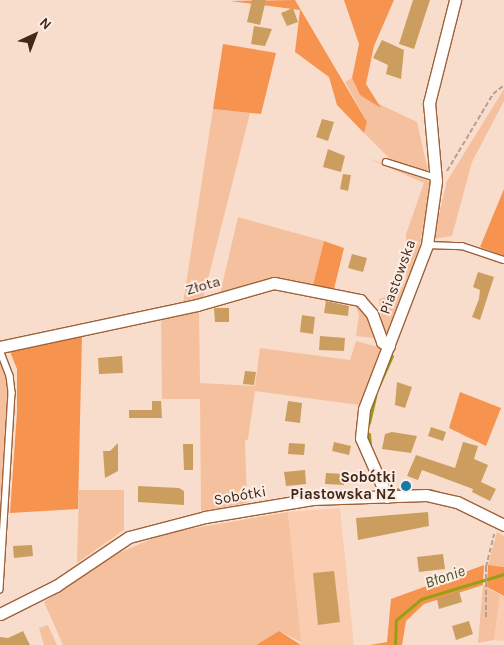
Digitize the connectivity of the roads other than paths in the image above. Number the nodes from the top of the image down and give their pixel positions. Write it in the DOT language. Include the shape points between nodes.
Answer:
graph roads {
  1 [pos="455,0"];
  2 [pos="386,162"];
  3 [pos="436,179"];
  4 [pos="427,245"];
  5 [pos="504,260"];
  6 [pos="388,346"];
  7 [pos="0,349"];
  8 [pos="387,497"];
  9 [pos="501,523"];
  10 [pos="0,590"];
  11 [pos="0,614"];
  1 -- 3 [label="street, Piastowska" via="428,103"];
  2 -- 3 [label="lane"];
  3 -- 4 [label="street, Piastowska"];
  4 -- 5 [label="lane" via="462,246"];
  4 -- 6 [label="street, Piastowska"];
  6 -- 7 [label="street, Złota" via="382,342 372,314 360,300 274,283 197,305"];
  6 -- 8 [label="street, Piastowska" via="364,409 361,438"];
  7 -- 10 [label="lane" via="10,376 12,393"];
  8 -- 9 [label="street, Sobótki" via="440,498"];
  8 -- 11 [label="street, Sobótki" via="312,499 158,526 128,537 56,586"];
}
